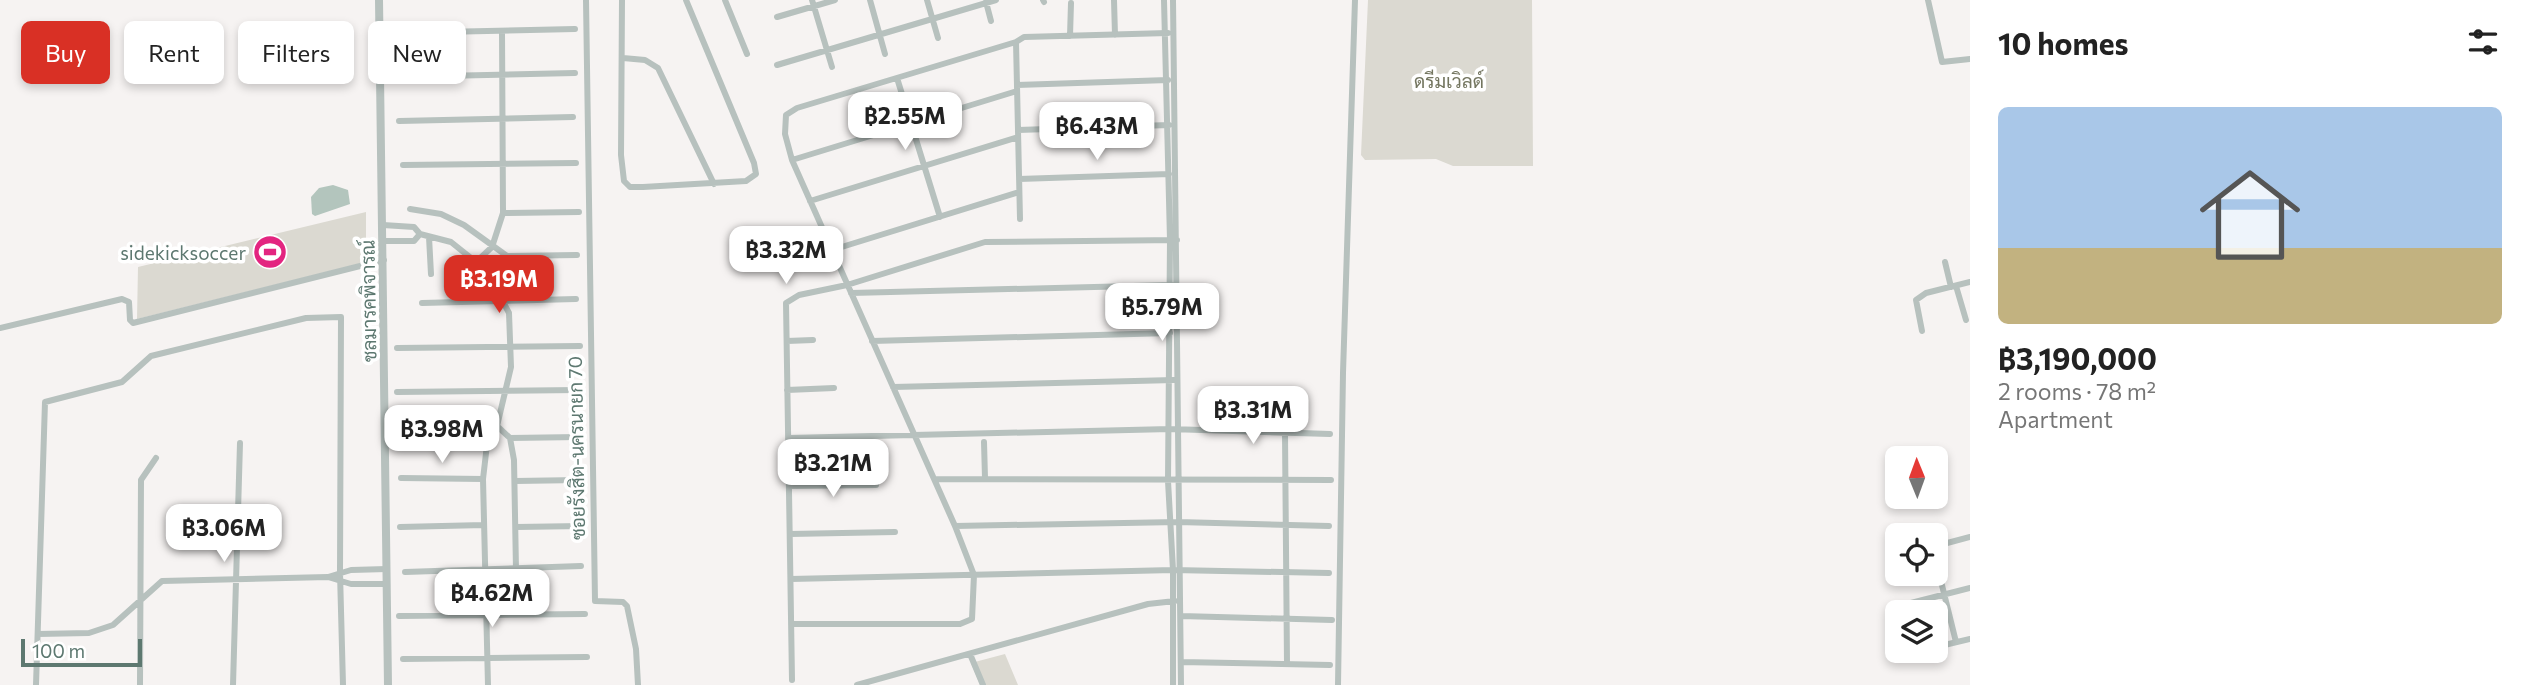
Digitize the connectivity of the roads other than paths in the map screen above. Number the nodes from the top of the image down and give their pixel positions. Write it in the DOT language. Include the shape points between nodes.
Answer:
graph roads {
  1 [pos="379,0"];
  2 [pos="586,0"];
  3 [pos="622,0"];
  4 [pos="686,0"];
  5 [pos="725,0"];
  6 [pos="835,0"];
  7 [pos="870,0"];
  8 [pos="927,0"];
  9 [pos="996,0"];
  10 [pos="1114,0"];
  11 [pos="1164,0"];
  12 [pos="1173,0"];
  13 [pos="1355,0"];
  14 [pos="1928,0"];
  15 [pos="986,2"];
  16 [pos="813,3"];
  17 [pos="1071,3"];
  18 [pos="777,17"];
  19 [pos="933,19"];
  20 [pos="991,21"];
  21 [pos="575,29"];
  22 [pos="466,32"];
  23 [pos="502,32"];
  24 [pos="1165,33"];
  25 [pos="1173,33"];
  26 [pos="880,35"];
  27 [pos="1115,35"];
  28 [pos="1070,36"];
  29 [pos="938,38"];
  30 [pos="1016,42"];
  31 [pos="827,50"];
  32 [pos="747,54"];
  33 [pos="885,54"];
  34 [pos="623,58"];
  35 [pos="1970,59"];
  36 [pos="777,65"];
  37 [pos="832,68"];
  38 [pos="575,72"];
  39 [pos="466,76"];
  40 [pos="503,76"];
  41 [pos="897,78"];
  42 [pos="1174,79"];
  43 [pos="1165,80"];
  44 [pos="1017,88"];
  45 [pos="573,117"];
  46 [pos="504,120"];
  47 [pos="399,121"];
  48 [pos="911,123"];
  49 [pos="1166,125"];
  50 [pos="1174,125"];
  51 [pos="1018,133"];
  52 [pos="792,160"];
  53 [pos="576,163"];
  54 [pos="403,165"];
  55 [pos="505,165"];
  56 [pos="924,166"];
  57 [pos="1166,174"];
  58 [pos="1175,174"];
  59 [pos="1019,179"];
  60 [pos="714,184"];
  61 [pos="1019,192"];
  62 [pos="810,201"];
  63 [pos="410,209"];
  64 [pos="579,212"];
  65 [pos="503,214"];
  66 [pos="940,217"];
  67 [pos="1020,219"];
  68 [pos="383,225"];
  69 [pos="420,234"];
  70 [pos="429,237"];
  71 [pos="384,241"];
  72 [pos="1175,241"];
  73 [pos="1186,242"];
  74 [pos="492,247"];
  75 [pos="832,250"];
  76 [pos="577,255"];
  77 [pos="384,260"];
  78 [pos="477,262"];
  79 [pos="1945,262"];
  80 [pos="431,274"];
  81 [pos="1970,282"];
  82 [pos="847,285"];
  83 [pos="1173,285"];
  84 [pos="1954,286"];
  85 [pos="851,293"];
  86 [pos="576,299"];
  87 [pos="505,301"];
  88 [pos="422,303"];
  89 [pos="1966,320"];
  90 [pos="0,328"];
  91 [pos="1922,331"];
  92 [pos="1173,333"];
  93 [pos="813,340"];
  94 [pos="787,341"];
  95 [pos="872,341"];
  96 [pos="580,346"];
  97 [pos="513,347"];
  98 [pos="397,348"];
  99 [pos="1173,380"];
  100 [pos="893,387"];
  101 [pos="834,388"];
  102 [pos="579,390"];
  103 [pos="788,390"];
  104 [pos="504,391"];
  105 [pos="397,393"];
  106 [pos="497,426"];
  107 [pos="1174,430"];
  108 [pos="1284,434"];
  109 [pos="1330,434"];
  110 [pos="914,435"];
  111 [pos="488,436"];
  112 [pos="579,437"];
  113 [pos="399,438"];
  114 [pos="510,438"];
  115 [pos="788,438"];
  116 [pos="984,442"];
  117 [pos="240,443"];
  118 [pos="156,458"];
  119 [pos="401,478"];
  120 [pos="985,478"];
  121 [pos="483,479"];
  122 [pos="935,479"];
  123 [pos="580,480"];
  124 [pos="1285,480"];
  125 [pos="1331,480"];
  126 [pos="515,481"];
  127 [pos="1168,481"];
  128 [pos="1178,482"];
  129 [pos="876,485"];
  130 [pos="789,486"];
  131 [pos="1174,522"];
  132 [pos="1286,524"];
  133 [pos="484,525"];
  134 [pos="582,526"];
  135 [pos="955,526"];
  136 [pos="1329,526"];
  137 [pos="400,527"];
  138 [pos="516,527"];
  139 [pos="895,532"];
  140 [pos="790,534"];
  141 [pos="1970,537"];
  142 [pos="1948,543"];
  143 [pos="581,566"];
  144 [pos="387,569"];
  145 [pos="484,570"];
  146 [pos="516,570"];
  147 [pos="1176,570"];
  148 [pos="405,572"];
  149 [pos="1287,572"];
  150 [pos="340,573"];
  151 [pos="1329,573"];
  152 [pos="974,575"];
  153 [pos="328,577"];
  154 [pos="238,579"];
  155 [pos="791,579"];
  156 [pos="340,582"];
  157 [pos="387,584"];
  158 [pos="1942,586"];
  159 [pos="1970,588"];
  160 [pos="1944,595"];
  161 [pos="142,596"];
  162 [pos="1923,600"];
  163 [pos="1176,601"];
  164 [pos="585,614"];
  165 [pos="484,615"];
  166 [pos="399,616"];
  167 [pos="1181,616"];
  168 [pos="1289,619"];
  169 [pos="1332,620"];
  170 [pos="792,624"];
  171 [pos="38,634"];
  172 [pos="1970,639"];
  173 [pos="1956,642"];
  174 [pos="1948,644"];
  175 [pos="970,654"];
  176 [pos="488,656"];
  177 [pos="587,657"];
  178 [pos="403,659"];
  179 [pos="1181,662"];
  180 [pos="1287,663"];
  181 [pos="1330,665"];
  182 [pos="792,680"];
  183 [pos="36,685"];
  184 [pos="140,685"];
  185 [pos="233,685"];
  186 [pos="343,685"];
  187 [pos="388,685"];
  188 [pos="488,685"];
  189 [pos="638,685"];
  190 [pos="857,685"];
  191 [pos="983,685"];
  192 [pos="1173,685"];
  193 [pos="1181,685"];
  194 [pos="1338,685"];
  1 -- 68 [label="street, ชลมารคพิจารณ์"];
  2 -- 189 [label="street, ซอยรังสิต-นครนายก 70" via="595,601 628,606"];
  3 -- 34 [label="street"];
  4 -- 60 [label="street" via="755,168 754,178"];
  5 -- 32 [label="street"];
  6 -- 16 [label="street"];
  7 -- 26 [label="street"];
  8 -- 19 [label="street"];
  9 -- 15 [label="street"];
  10 -- 27 [label="street"];
  11 -- 24 [label="street"];
  12 -- 25 [label="street"];
  13 -- 194 [label="street"];
  14 -- 35 [label="street" via="1942,62"];
  15 -- 19 [label="street"];
  15 -- 20 [label="street"];
  16 -- 18 [label="street"];
  16 -- 31 [label="street"];
  17 -- 28 [label="street"];
  19 -- 26 [label="street"];
  19 -- 29 [label="street"];
  21 -- 23 [label="street"];
  22 -- 23 [label="street"];
  23 -- 40 [label="street"];
  24 -- 25 [label="street"];
  24 -- 27 [label="street"];
  24 -- 43 [label="street"];
  25 -- 42 [label="street"];
  26 -- 31 [label="street"];
  26 -- 33 [label="street"];
  27 -- 28 [label="street"];
  28 -- 30 [label="street" via="1024,37"];
  30 -- 41 [label="street"];
  30 -- 44 [label="street"];
  31 -- 36 [label="street"];
  31 -- 37 [label="street"];
  34 -- 60 [label="street" via="645,60 658,68"];
  34 -- 60 [label="street" via="621,155 625,181 630,187"];
  38 -- 40 [label="street"];
  39 -- 40 [label="street"];
  40 -- 46 [label="street"];
  41 -- 48 [label="street"];
  41 -- 52 [label="street" via="791,110 786,115 785,134"];
  42 -- 43 [label="street"];
  42 -- 50 [label="street"];
  43 -- 44 [label="street"];
  43 -- 49 [label="street"];
  44 -- 48 [label="street"];
  44 -- 51 [label="street"];
  45 -- 46 [label="street"];
  46 -- 47 [label="street"];
  46 -- 55 [label="street"];
  48 -- 52 [label="street"];
  48 -- 56 [label="street"];
  49 -- 50 [label="street"];
  49 -- 51 [label="street"];
  49 -- 57 [label="street"];
  50 -- 58 [label="street"];
  51 -- 56 [label="street"];
  51 -- 59 [label="street"];
  52 -- 62 [label="street"];
  53 -- 55 [label="street"];
  54 -- 55 [label="street"];
  55 -- 65 [label="street"];
  56 -- 62 [label="street"];
  56 -- 66 [label="street"];
  57 -- 58 [label="street"];
  57 -- 59 [label="street"];
  57 -- 72 [label="street"];
  58 -- 72 [label="street"];
  59 -- 61 [label="street"];
  61 -- 66 [label="street"];
  61 -- 67 [label="street"];
  62 -- 75 [label="street"];
  63 -- 74 [label="street" via="441,214"];
  64 -- 65 [label="street"];
  65 -- 74 [label="street"];
  66 -- 75 [label="street"];
  68 -- 69 [label="street" via="414,227"];
  68 -- 71 [label="street, ชลมารคพิจารณ์"];
  69 -- 70 [label="street"];
  69 -- 71 [label="street" via="414,241"];
  70 -- 78 [label="street" via="451,242"];
  70 -- 80 [label="street"];
  71 -- 77 [label="street, ชลมารคพิจารณ์"];
  72 -- 73 [label="street"];
  72 -- 82 [label="street" via="985,242"];
  72 -- 83 [label="street"];
  74 -- 76 [label="street" via="507,256"];
  74 -- 78 [label="street"];
  75 -- 82 [label="street"];
  77 -- 90 [label="street" via="133,323 129,302 122,299"];
  77 -- 144 [label="street, ชลมารคพิจารณ์"];
  78 -- 87 [label="street"];
  79 -- 84 [label="street"];
  81 -- 84 [label="street"];
  82 -- 85 [label="street"];
  82 -- 94 [label="street" via="786,303"];
  83 -- 85 [label="street"];
  83 -- 92 [label="street"];
  84 -- 89 [label="street"];
  84 -- 91 [label="street" via="1916,300"];
  85 -- 95 [label="street"];
  86 -- 87 [label="street"];
  87 -- 88 [label="street"];
  87 -- 97 [label="street"];
  92 -- 95 [label="street"];
  92 -- 99 [label="street"];
  93 -- 94 [label="street"];
  94 -- 103 [label="street"];
  95 -- 100 [label="street"];
  96 -- 97 [label="street"];
  97 -- 98 [label="street"];
  97 -- 104 [label="street"];
  99 -- 100 [label="street"];
  99 -- 107 [label="street"];
  100 -- 110 [label="street"];
  101 -- 103 [label="street"];
  102 -- 104 [label="street"];
  103 -- 115 [label="street"];
  104 -- 105 [label="street"];
  104 -- 106 [label="street"];
  106 -- 111 [label="street"];
  106 -- 114 [label="street"];
  107 -- 108 [label="street"];
  107 -- 110 [label="street"];
  107 -- 127 [label="street"];
  107 -- 128 [label="street"];
  108 -- 109 [label="street"];
  108 -- 124 [label="street"];
  110 -- 115 [label="street"];
  110 -- 122 [label="street"];
  111 -- 113 [label="street"];
  111 -- 121 [label="street"];
  112 -- 114 [label="street"];
  114 -- 126 [label="street"];
  115 -- 130 [label="street"];
  116 -- 120 [label="street"];
  117 -- 154 [label="street"];
  118 -- 161 [label="street" via="141,480"];
  119 -- 121 [label="street"];
  120 -- 122 [label="street"];
  120 -- 127 [label="street"];
  121 -- 133 [label="street"];
  122 -- 135 [label="street"];
  123 -- 126 [label="street"];
  124 -- 125 [label="street"];
  124 -- 128 [label="street"];
  124 -- 132 [label="street"];
  126 -- 138 [label="street"];
  127 -- 128 [label="street"];
  127 -- 131 [label="street"];
  128 -- 131 [label="street"];
  129 -- 130 [label="street"];
  130 -- 140 [label="street"];
  131 -- 132 [label="street"];
  131 -- 135 [label="street"];
  131 -- 147 [label="street"];
  132 -- 136 [label="street"];
  132 -- 149 [label="street"];
  133 -- 137 [label="street"];
  133 -- 145 [label="street"];
  134 -- 138 [label="street"];
  135 -- 152 [label="street"];
  138 -- 146 [label="street"];
  139 -- 140 [label="street"];
  140 -- 155 [label="street"];
  141 -- 142 [label="street"];
  143 -- 146 [label="street"];
  144 -- 150 [label="street"];
  144 -- 157 [label="street, ชลมารคพิจารณ์"];
  145 -- 146 [label="street"];
  145 -- 148 [label="street"];
  145 -- 165 [label="street"];
  147 -- 149 [label="street"];
  147 -- 152 [label="street"];
  147 -- 163 [label="street"];
  149 -- 151 [label="street"];
  149 -- 168 [label="street"];
  150 -- 153 [label="street"];
  150 -- 156 [label="street"];
  150 -- 171 [label="street" via="341,317 306,318 151,356 122,382 45,402"];
  152 -- 155 [label="street"];
  152 -- 170 [label="street" via="975,610 968,623"];
  153 -- 154 [label="street"];
  153 -- 156 [label="street"];
  154 -- 161 [label="street" via="162,581"];
  154 -- 185 [label="street"];
  155 -- 170 [label="street"];
  156 -- 157 [label="street"];
  156 -- 186 [label="street"];
  157 -- 187 [label="street, ชลมารคพิจารณ์"];
  158 -- 160 [label="street"];
  159 -- 160 [label="street"];
  160 -- 162 [label="street"];
  160 -- 173 [label="street"];
  161 -- 171 [label="street" via="113,625 89,632"];
  161 -- 184 [label="street"];
  163 -- 167 [label="street"];
  163 -- 175 [label="street" via="1148,604"];
  163 -- 192 [label="street"];
  164 -- 165 [label="street"];
  165 -- 166 [label="street"];
  165 -- 176 [label="street"];
  167 -- 168 [label="street"];
  167 -- 179 [label="street"];
  168 -- 169 [label="street"];
  168 -- 180 [label="street"];
  170 -- 182 [label="street"];
  171 -- 183 [label="street"];
  172 -- 173 [label="street"];
  173 -- 174 [label="street"];
  175 -- 190 [label="street"];
  175 -- 191 [label="street"];
  176 -- 177 [label="street"];
  176 -- 178 [label="street"];
  176 -- 188 [label="street"];
  179 -- 180 [label="street"];
  179 -- 193 [label="street"];
  180 -- 181 [label="street"];
}
